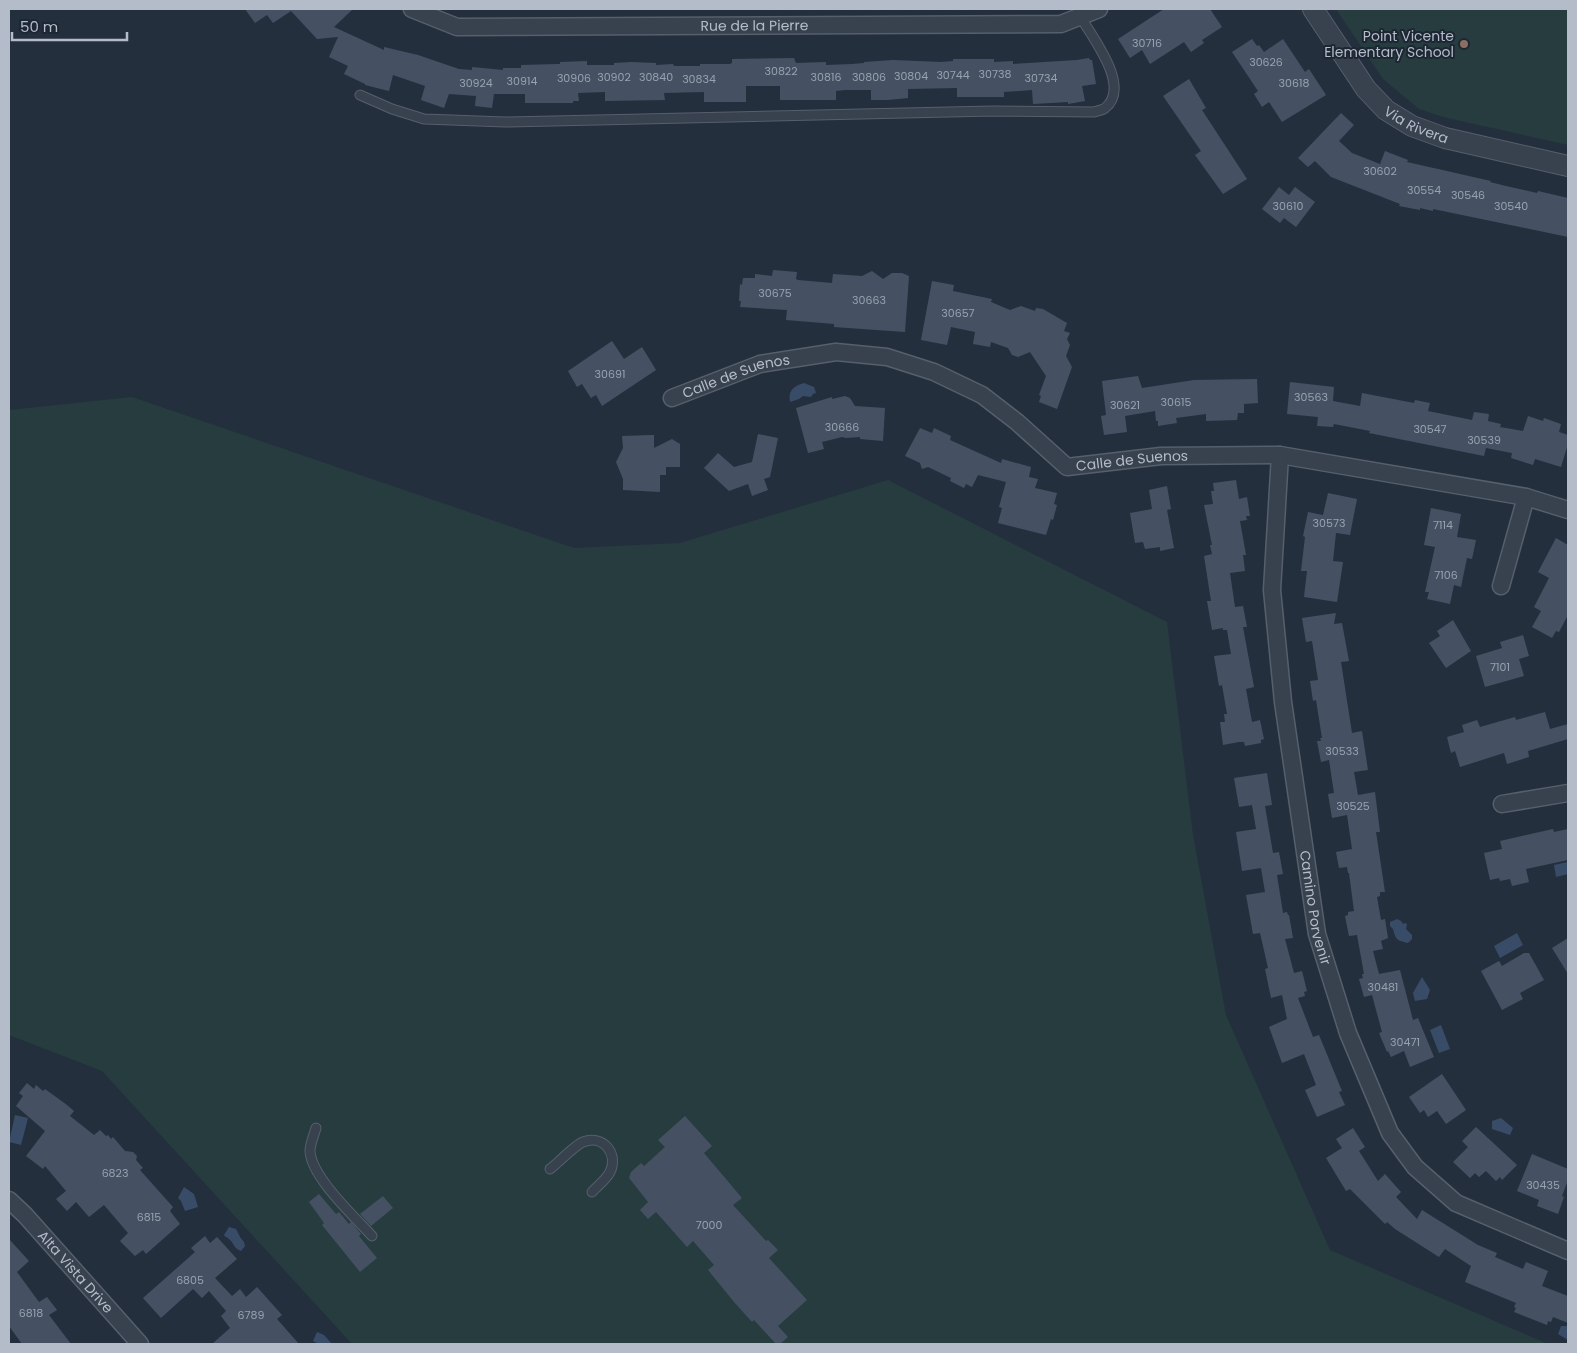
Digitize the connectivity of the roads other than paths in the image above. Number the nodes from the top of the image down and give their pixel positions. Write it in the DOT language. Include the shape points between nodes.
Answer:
graph roads {
  1 [pos="412,9"];
  2 [pos="1099,9"];
  3 [pos="1313,9"];
  4 [pos="1080,16"];
  5 [pos="360,95"];
  6 [pos="1568,166"];
  7 [pos="672,398"];
  8 [pos="1280,455"];
  9 [pos="1526,497"];
  10 [pos="1568,510"];
  11 [pos="1500,586"];
  12 [pos="1568,793"];
  13 [pos="1502,804"];
  14 [pos="316,1128"];
  15 [pos="550,1169"];
  16 [pos="592,1192"];
  17 [pos="9,1200"];
  18 [pos="372,1236"];
  19 [pos="1568,1250"];
  20 [pos="140,1344"];
  1 -- 4 [label="street, Rue de la Pierre" via="457,28 1061,24"];
  2 -- 4 [label="street, Rue de la Pierre"];
  3 -- 6 [label="street, Via Rivera" via="1366,90 1386,110 1405,122 1445,138"];
  4 -- 5 [label="lane" via="1114,77 1114,96 1105,108 1094,112 993,111 505,122 424,119"];
  7 -- 8 [label="street, Calle de Suenos" via="760,364 836,352 886,358 934,372 982,395 1067,467 1161,456"];
  8 -- 9 [label="street, Calle de Suenos"];
  8 -- 19 [label="street, Camino Porvenir" via="1272,590 1283,702 1317,934 1348,1033 1390,1133 1415,1167 1456,1202"];
  9 -- 10 [label="street, Calle de Suenos"];
  9 -- 11 [label="street"];
  12 -- 13 [label="street"];
  14 -- 18 [label="lane" via="310,1150 313,1165"];
  15 -- 16 [label="lane" via="582,1142 601,1142 613,1154 614,1163 609,1174"];
  17 -- 20 [label="street, Alta Vista Drive"];
}
